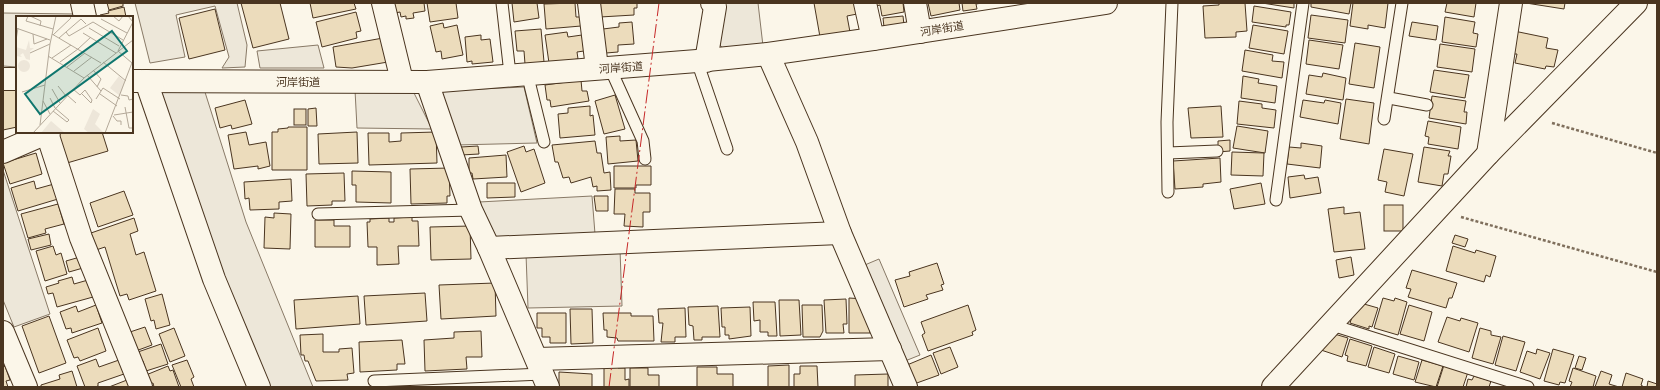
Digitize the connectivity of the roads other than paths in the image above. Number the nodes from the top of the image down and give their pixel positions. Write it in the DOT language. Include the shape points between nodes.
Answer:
graph roads {
  1 [pos="82,3"];
  2 [pos="383,3"];
  3 [pos="502,3"];
  4 [pos="589,3"];
  5 [pos="712,3"];
  6 [pos="865,3"];
  7 [pos="915,3"];
  8 [pos="1106,3"];
  9 [pos="1172,3"];
  10 [pos="1304,3"];
  11 [pos="1402,3"];
  12 [pos="1511,3"];
  13 [pos="1636,3"];
  14 [pos="1004,11"];
  15 [pos="85,16"];
  16 [pos="920,32"];
  17 [pos="873,39"];
  18 [pos="768,54"];
  19 [pos="701,61"];
  20 [pos="604,68"];
  21 [pos="519,74"];
  22 [pos="3,79"];
  23 [pos="16,79"];
  24 [pos="139,81"];
  25 [pos="402,81"];
  26 [pos="427,82"];
  27 [pos="1389,98"];
  28 [pos="1427,105"];
  29 [pos="1384,119"];
  30 [pos="46,133"];
  31 [pos="48,133"];
  32 [pos="544,142"];
  33 [pos="727,149"];
  34 [pos="1217,151"];
  35 [pos="3,152"];
  36 [pos="1168,153"];
  37 [pos="1488,154"];
  38 [pos="645,159"];
  39 [pos="1168,192"];
  40 [pos="1276,200"];
  41 [pos="471,210"];
  42 [pos="318,214"];
  43 [pos="840,233"];
  44 [pos="489,248"];
  45 [pos="1332,325"];
  46 [pos="3,332"];
  47 [pos="890,349"];
  48 [pos="542,373"];
  49 [pos="374,381"];
  50 [pos="26,387"];
  51 [pos="141,387"];
  52 [pos="259,387"];
  53 [pos="906,387"];
  54 [pos="1272,387"];
  55 [pos="1528,387"];
  1 -- 15 [label="street"];
  2 -- 25 [label="street"];
  3 -- 21 [label="lane"];
  4 -- 20 [label="street"];
  5 -- 19 [label="street" via="715,7"];
  6 -- 17 [label="street"];
  7 -- 16 [label="street"];
  8 -- 14 [label="street, 河岸街道"];
  9 -- 36 [label="lane"];
  10 -- 40 [label="lane"];
  11 -- 27 [label="lane"];
  12 -- 37 [label="street"];
  13 -- 37 [label="street"];
  14 -- 16 [label="street, 河岸街道"];
  16 -- 17 [label="street, 河岸街道"];
  17 -- 18 [label="street, 河岸街道"];
  18 -- 19 [label="street, 河岸街道"];
  18 -- 43 [label="street" via="807,142"];
  19 -- 20 [label="street, 河岸街道"];
  19 -- 33 [label="lane"];
  20 -- 21 [label="street, 河岸街道"];
  20 -- 38 [label="lane" via="643,141"];
  21 -- 26 [label="street, 河岸街道"];
  21 -- 32 [label="lane"];
  22 -- 23 [label="street"];
  24 -- 25 [label="street, 河岸街道"];
  24 -- 52 [label="street" via="214,279"];
  25 -- 26 [label="street, 河岸街道"];
  26 -- 41 [label="street"];
  27 -- 28 [label="lane"];
  27 -- 29 [label="lane"];
  30 -- 35 [label="street"];
  31 -- 51 [label="street" via="82,238"];
  34 -- 36 [label="lane"];
  36 -- 39 [label="lane"];
  37 -- 45 [label="street"];
  41 -- 42 [label="lane"];
  41 -- 44 [label="street"];
  43 -- 44 [label="street"];
  43 -- 47 [label="street"];
  44 -- 48 [label="street"];
  45 -- 54 [label="street"];
  45 -- 55 [label="lane"];
  46 -- 50 [label="street"];
  47 -- 48 [label="street"];
  47 -- 53 [label="street"];
  48 -- 49 [label="lane"];
}
